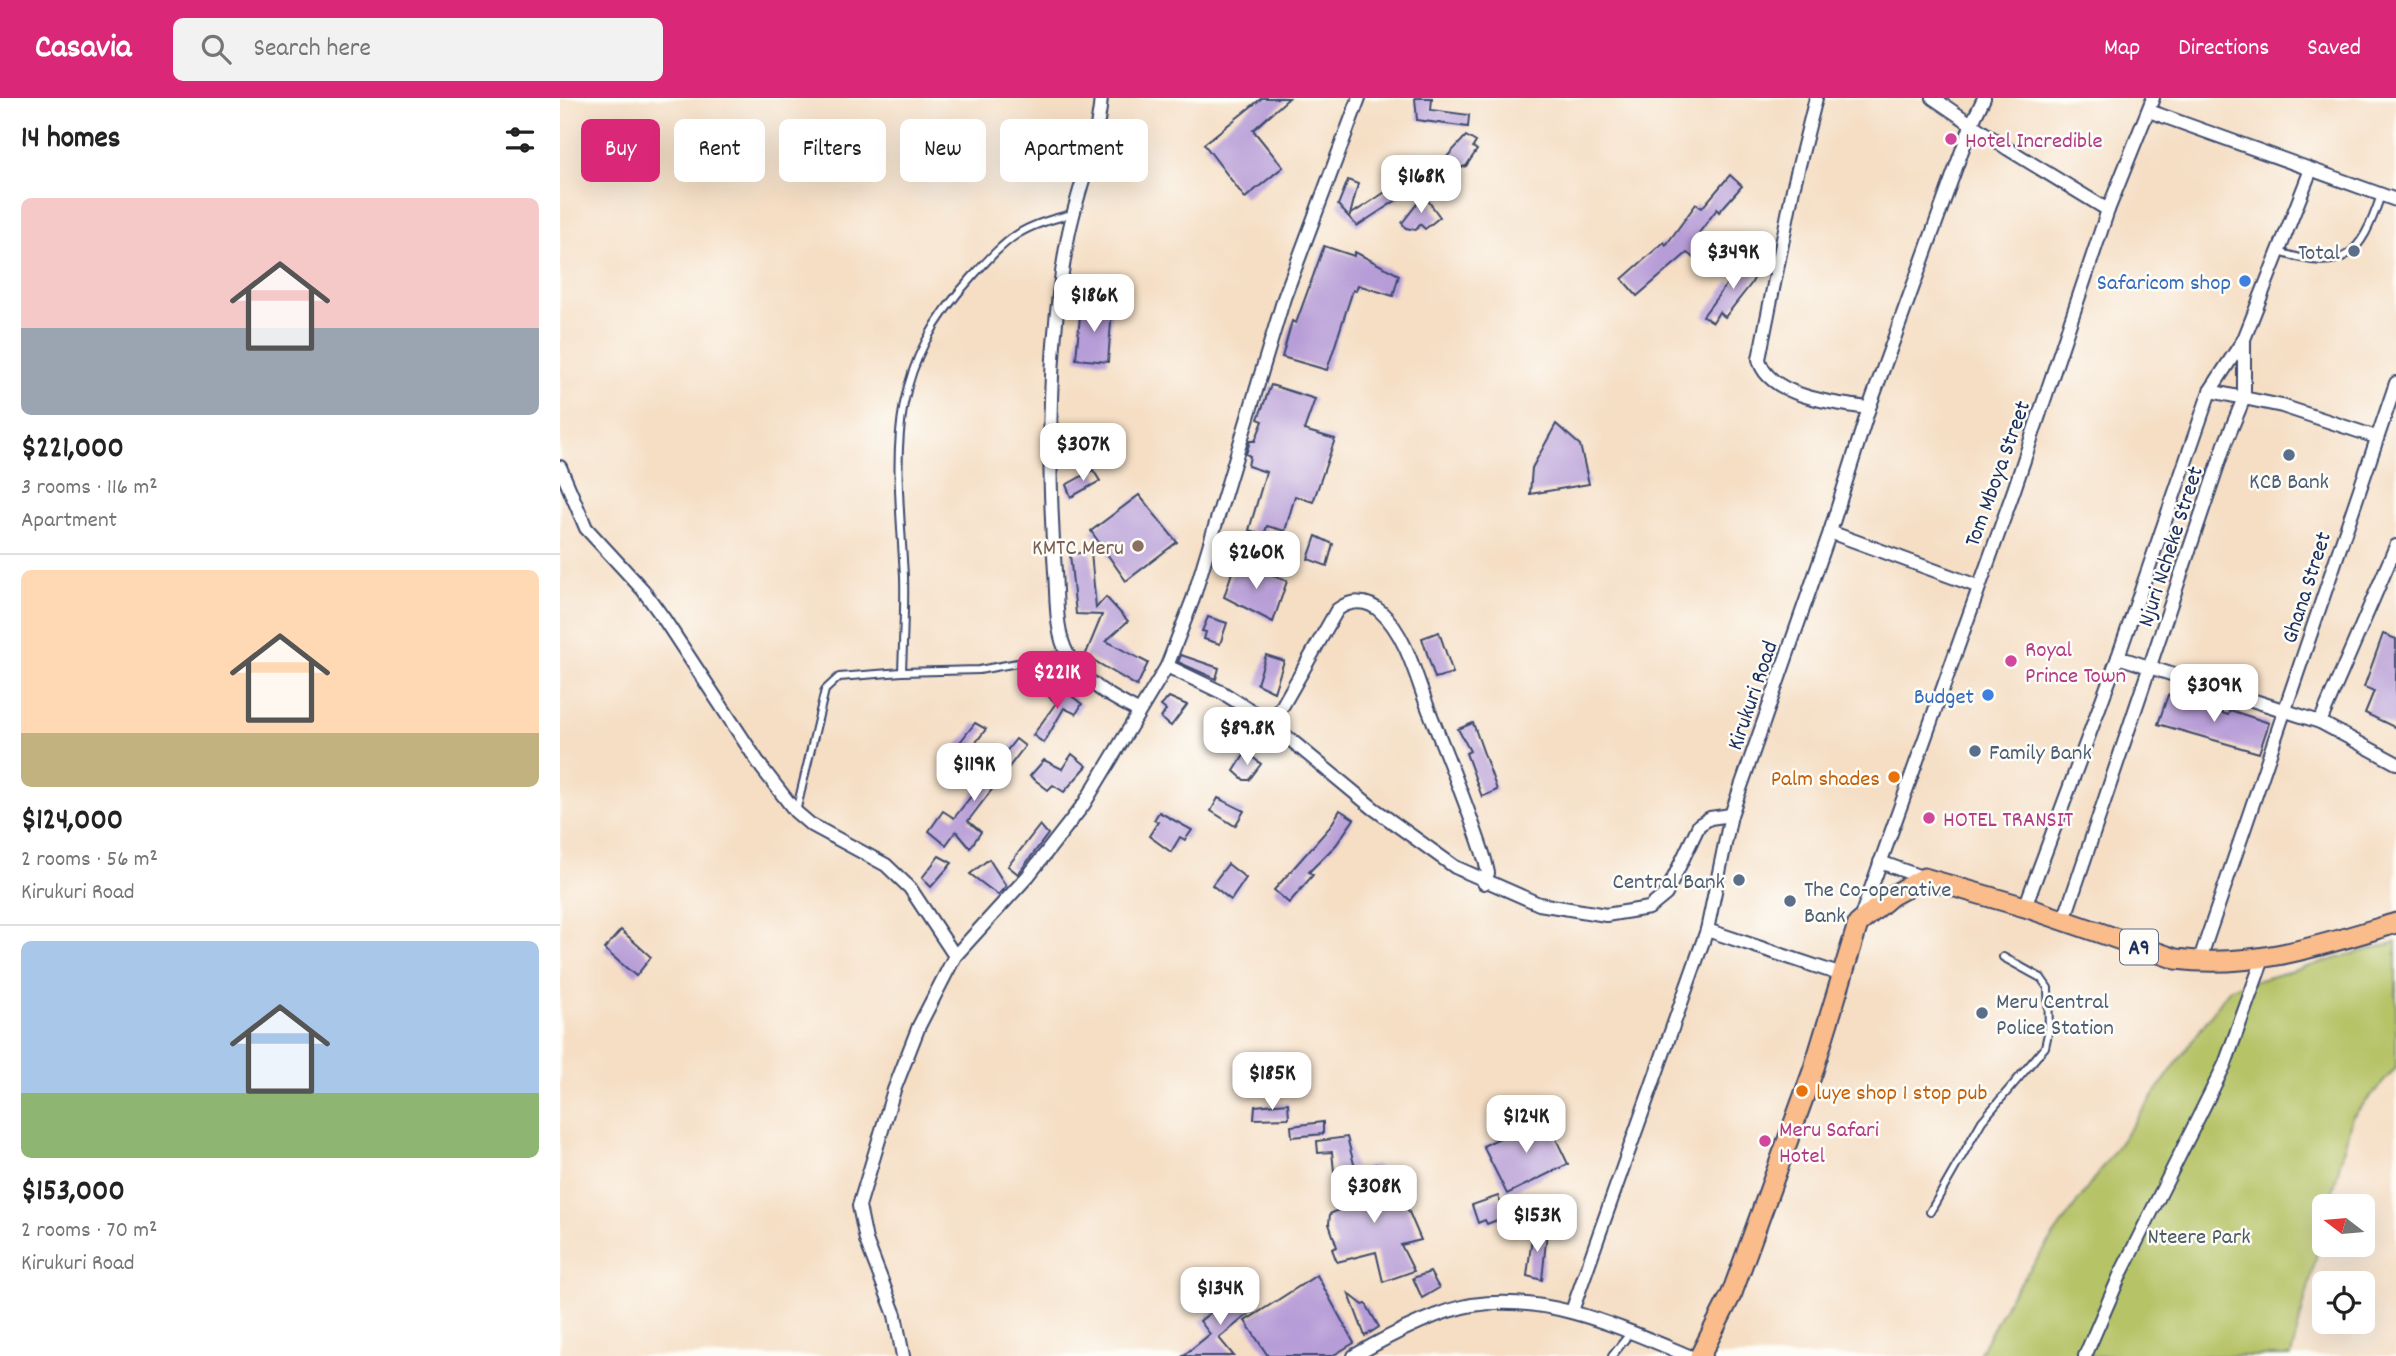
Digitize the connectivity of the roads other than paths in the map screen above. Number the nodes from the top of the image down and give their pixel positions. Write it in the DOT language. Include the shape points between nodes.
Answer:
graph roads {
  1 [pos="1101,98"];
  2 [pos="1359,98"];
  3 [pos="1816,98"];
  4 [pos="1933,98"];
  5 [pos="1984,98"];
  6 [pos="2151,105"];
  7 [pos="1972,123"];
  8 [pos="2311,172"];
  9 [pos="2381,195"];
  10 [pos="2396,200"];
  11 [pos="2108,210"];
  12 [pos="1073,214"];
  13 [pos="2280,251"];
  14 [pos="2244,339"];
  15 [pos="2396,383"];
  16 [pos="2210,391"];
  17 [pos="2244,398"];
  18 [pos="1869,408"];
  19 [pos="2376,437"];
  20 [pos="560,467"];
  21 [pos="1830,532"];
  22 [pos="2396,546"];
  23 [pos="1977,586"];
  24 [pos="1067,654"];
  25 [pos="2118,656"];
  26 [pos="1167,666"];
  27 [pos="2151,668"];
  28 [pos="902,672"];
  29 [pos="2287,710"];
  30 [pos="1138,711"];
  31 [pos="1269,722"];
  32 [pos="2320,722"];
  33 [pos="2396,764"];
  34 [pos="796,812"];
  35 [pos="1731,815"];
  36 [pos="1880,862"];
  37 [pos="1924,878"];
  38 [pos="1484,883"];
  39 [pos="2025,907"];
  40 [pos="2063,923"];
  41 [pos="2396,923"];
  42 [pos="1858,924"];
  43 [pos="1707,930"];
  44 [pos="955,956"];
  45 [pos="2003,957"];
  46 [pos="2263,959"];
  47 [pos="2199,962"];
  48 [pos="1842,975"];
  49 [pos="1930,1212"];
  50 [pos="1572,1311"];
  51 [pos="1631,1332"];
  52 [pos="1356,1355"];
  53 [pos="903,1356"];
  54 [pos="1612,1356"];
  55 [pos="1689,1356"];
  56 [pos="1700,1356"];
  57 [pos="2085,1356"];
  1 -- 12 [label="street" via="1099,125"];
  2 -- 26 [label="street" via="1284,298 1193,599"];
  3 -- 18 [label="street" via="1759,359 1770,381 1786,389"];
  4 -- 7 [label="street"];
  5 -- 7 [label="street, Kirukuri Road"];
  6 -- 8 [label="street"];
  6 -- 11 [label="street, Tom Mboya Street"];
  7 -- 11 [label="street"];
  7 -- 18 [label="street, Kirukuri Road"];
  8 -- 9 [label="street"];
  8 -- 13 [label="street, Njuri Ncheke Street"];
  9 -- 10 [label="street"];
  9 -- 13 [label="lane" via="2354,251 2325,263"];
  11 -- 23 [label="street, Tom Mboya Street"];
  12 -- 24 [label="street" via="1061,273 1049,482 1058,611"];
  12 -- 28 [label="lane" via="1021,229 997,250 962,288 912,371 901,414 896,472 904,581"];
  13 -- 14 [label="street, Njuri Ncheke Street"];
  14 -- 16 [label="street, Njuri Ncheke Street"];
  14 -- 17 [label="street, Njuri Ncheke Street"];
  15 -- 19 [label="street, Ghana Street"];
  16 -- 17 [label="street"];
  16 -- 25 [label="street, Njuri Ncheke Street"];
  17 -- 19 [label="street" via="2315,415"];
  17 -- 27 [label="street, Njuri Ncheke Street"];
  18 -- 21 [label="street, Kirukuri Road"];
  19 -- 29 [label="street, Ghana Street"];
  20 -- 34 [label="street" via="586,528 643,590 761,768"];
  21 -- 23 [label="street"];
  21 -- 35 [label="street, Kirukuri Road"];
  22 -- 32 [label="street"];
  23 -- 36 [label="street, Tom Mboya Street"];
  24 -- 28 [label="lane" via="979,670"];
  24 -- 30 [label="street" via="1088,681"];
  25 -- 27 [label="street"];
  25 -- 39 [label="street, Njuri Ncheke Street"];
  26 -- 30 [label="street"];
  26 -- 31 [label="street"];
  27 -- 29 [label="street"];
  27 -- 40 [label="street, Njuri Ncheke Street"];
  28 -- 34 [label="lane" via="839,677 825,690"];
  29 -- 32 [label="street"];
  29 -- 47 [label="street, Ghana Street"];
  30 -- 44 [label="street" via="1084,804 1028,876"];
  31 -- 38 [label="street" via="1383,816"];
  31 -- 38 [label="street" via="1337,610 1346,603 1359,602 1379,610 1409,657 1458,783 1485,860 1488,873"];
  32 -- 33 [label="street"];
  34 -- 44 [label="street" via="886,865 910,888"];
  35 -- 38 [label="street" via="1699,825 1666,894 1649,908 1633,913 1606,915 1539,904"];
  35 -- 43 [label="street, Kirukuri Road"];
  36 -- 37 [label="street"];
  36 -- 42 [label="street, Tom Mboya Street"];
  37 -- 39 [label="highway, A9"];
  37 -- 42 [label="highway" via="1891,896"];
  39 -- 40 [label="highway, A9"];
  40 -- 47 [label="highway, A9"];
  41 -- 46 [label="highway, A9"];
  42 -- 48 [label="highway"];
  43 -- 48 [label="street"];
  43 -- 50 [label="street, Kirukuri Road"];
  44 -- 53 [label="street" via="919,1026 894,1090 859,1206 866,1240 895,1315"];
  45 -- 49 [label="lane" via="2041,978 2048,989 2045,1047 1982,1121"];
  46 -- 47 [label="highway, A9"];
  46 -- 57 [label="street" via="2225,1064"];
  48 -- 56 [label="highway" via="1732,1293"];
  50 -- 51 [label="street"];
  50 -- 52 [label="street" via="1472,1305"];
  51 -- 54 [label="lane"];
  51 -- 55 [label="street"];
}
